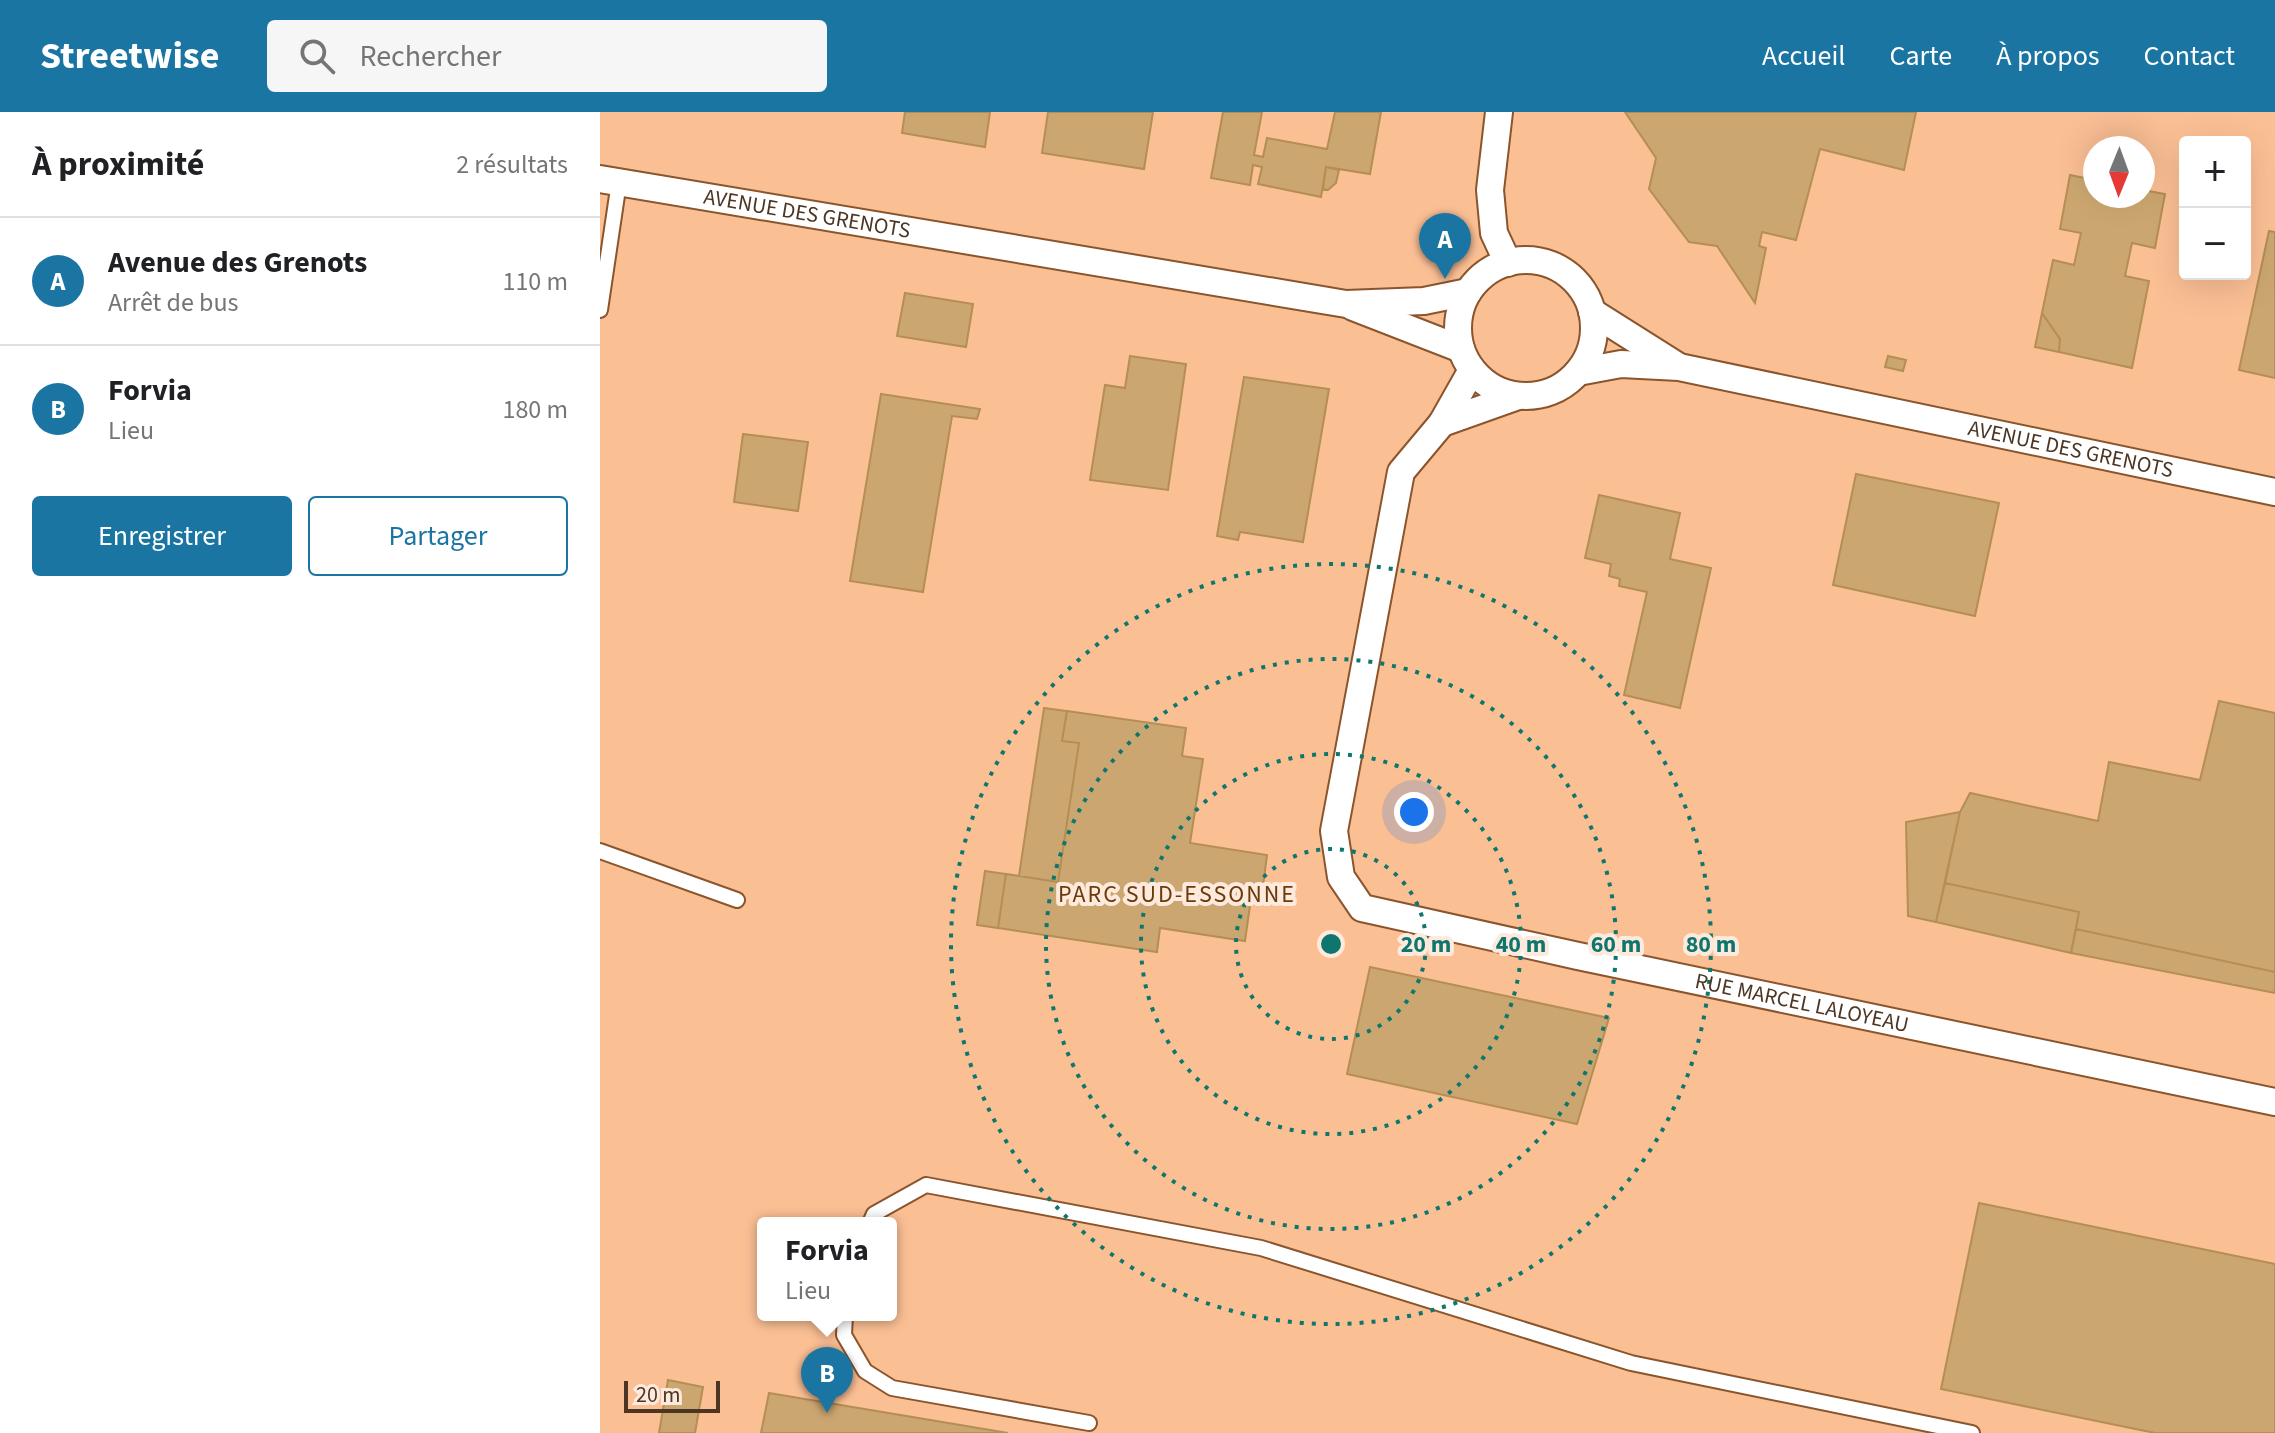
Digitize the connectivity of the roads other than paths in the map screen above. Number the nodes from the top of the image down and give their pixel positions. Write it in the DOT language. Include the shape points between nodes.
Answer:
graph roads {
  1 [pos="1499,112"];
  2 [pos="610,180"];
  3 [pos="1508,263"];
  4 [pos="1468,292"];
  5 [pos="1346,304"];
  6 [pos="600,310"];
  7 [pos="1592,312"];
  8 [pos="1466,359"];
  9 [pos="1679,367"];
  10 [pos="1578,372"];
  11 [pos="1518,396"];
  12 [pos="1442,423"];
  13 [pos="2275,492"];
  14 [pos="600,851"];
  15 [pos="737,900"];
  16 [pos="2275,1102"];
  17 [pos="873,1217"];
  18 [pos="845,1321"];
  19 [pos="1089,1423"];
  20 [pos="1972,1433"];
  1 -- 3 [label="street" via="1490,190 1494,233"];
  2 -- 5 [label="street, AVENUE DES GRENOTS"];
  2 -- 6 [label="lane"];
  3 -- 4 [label="street" via="1485,274"];
  3 -- 7 [label="street" via="1546,263 1567,273"];
  4 -- 5 [label="street, AVENUE DES GRENOTS" via="1424,301"];
  4 -- 8 [label="street" via="1459,314"];
  5 -- 8 [label="street, AVENUE DES GRENOTS"];
  7 -- 9 [label="street, AVENUE DES GRENOTS"];
  7 -- 10 [label="street" via="1590,351"];
  8 -- 11 [label="street" via="1489,386"];
  8 -- 12 [label="street, RUE MARCEL LALOYEAU"];
  9 -- 10 [label="street, AVENUE DES GRENOTS" via="1621,364"];
  9 -- 13 [label="street, AVENUE DES GRENOTS"];
  10 -- 11 [label="street" via="1541,394"];
  11 -- 12 [label="street"];
  12 -- 16 [label="street, RUE MARCEL LALOYEAU" via="1401,472 1334,831 1341,877 1362,908"];
  14 -- 15 [label="lane"];
  17 -- 20 [label="lane" via="926,1185 1261,1248 1631,1363"];
  18 -- 19 [label="lane" via="844,1335 865,1371 892,1388"];
}
